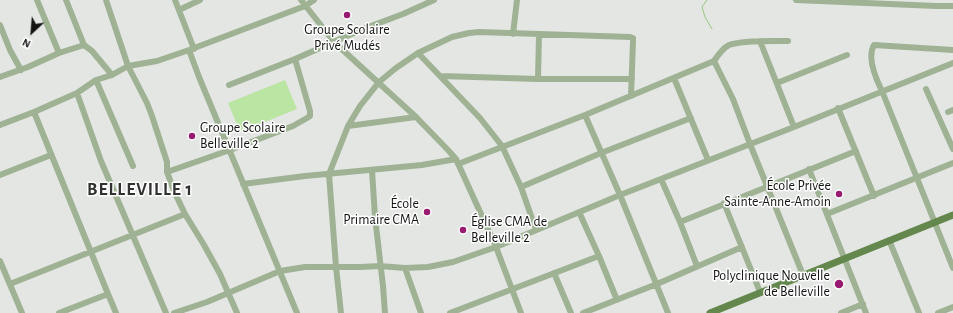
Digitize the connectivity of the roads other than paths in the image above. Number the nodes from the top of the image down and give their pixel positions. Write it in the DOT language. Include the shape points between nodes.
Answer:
graph roads {
  1 [pos="37,0"];
  2 [pos="66,0"];
  3 [pos="106,0"];
  4 [pos="175,0"];
  5 [pos="200,0"];
  6 [pos="301,0"];
  7 [pos="314,0"];
  8 [pos="434,0"];
  9 [pos="517,0"];
  10 [pos="796,0"];
  11 [pos="828,1"];
  12 [pos="887,2"];
  13 [pos="936,3"];
  14 [pos="305,6"];
  15 [pos="953,6"];
  16 [pos="179,10"];
  17 [pos="0,25"];
  18 [pos="513,34"];
  19 [pos="539,34"];
  20 [pos="760,41"];
  21 [pos="788,41"];
  22 [pos="334,42"];
  23 [pos="84,45"];
  24 [pos="192,50"];
  25 [pos="953,50"];
  26 [pos="59,53"];
  27 [pos="418,53"];
  28 [pos="847,55"];
  29 [pos="296,59"];
  30 [pos="714,61"];
  31 [pos="953,63"];
  32 [pos="128,66"];
  33 [pos="21,70"];
  34 [pos="112,74"];
  35 [pos="441,76"];
  36 [pos="0,77"];
  37 [pos="674,78"];
  38 [pos="538,79"];
  39 [pos="632,79"];
  40 [pos="96,80"];
  41 [pos="379,82"];
  42 [pos="777,83"];
  43 [pos="229,85"];
  44 [pos="926,88"];
  45 [pos="882,91"];
  46 [pos="77,93"];
  47 [pos="631,96"];
  48 [pos="838,108"];
  49 [pos="34,112"];
  50 [pos="585,115"];
  51 [pos="416,117"];
  52 [pos="690,118"];
  53 [pos="0,125"];
  54 [pos="348,126"];
  55 [pos="794,127"];
  56 [pos="750,144"];
  57 [pos="502,146"];
  58 [pos="953,149"];
  59 [pos="230,150"];
  60 [pos="856,151"];
  61 [pos="601,153"];
  62 [pos="52,156"];
  63 [pos="708,160"];
  64 [pos="457,161"];
  65 [pos="953,163"];
  66 [pos="133,166"];
  67 [pos="809,169"];
  68 [pos="372,170"];
  69 [pos="167,172"];
  70 [pos="329,174"];
  71 [pos="0,175"];
  72 [pos="917,178"];
  73 [pos="661,179"];
  74 [pos="243,184"];
  75 [pos="767,186"];
  76 [pos="521,187"];
  77 [pos="620,195"];
  78 [pos="874,196"];
  79 [pos="724,203"];
  80 [pos="579,212"];
  81 [pos="185,214"];
  82 [pos="827,214"];
  83 [pos="953,215"];
  84 [pos="680,222"];
  85 [pos="935,222"];
  86 [pos="536,230"];
  87 [pos="133,235"];
  88 [pos="889,240"];
  89 [pos="496,247"];
  90 [pos="742,247"];
  91 [pos="90,252"];
  92 [pos="598,256"];
  93 [pos="845,258"];
  94 [pos="0,261"];
  95 [pos="380,266"];
  96 [pos="697,266"];
  97 [pos="336,267"];
  98 [pos="405,268"];
  99 [pos="953,268"];
  100 [pos="280,271"];
  101 [pos="554,273"];
  102 [pos="803,275"];
  103 [pos="10,284"];
  104 [pos="656,284"];
  105 [pos="511,289"];
  106 [pos="760,292"];
  107 [pos="229,293"];
  108 [pos="108,294"];
  109 [pos="617,300"];
  110 [pos="863,304"];
  111 [pos="953,307"];
  112 [pos="188,311"];
  113 [pos="22,313"];
  114 [pos="59,313"];
  115 [pos="116,313"];
  116 [pos="166,313"];
  117 [pos="174,313"];
  118 [pos="237,313"];
  119 [pos="297,313"];
  120 [pos="341,313"];
  121 [pos="385,313"];
  122 [pos="421,313"];
  123 [pos="450,313"];
  124 [pos="521,313"];
  125 [pos="571,313"];
  126 [pos="583,313"];
  127 [pos="668,313"];
  128 [pos="710,313"];
  129 [pos="841,313"];
  130 [pos="866,313"];
  131 [pos="919,313"];
  132 [pos="938,313"];
  1 -- 26 [label="street"];
  2 -- 23 [label="street"];
  3 -- 32 [label="street"];
  4 -- 16 [label="street"];
  5 -- 16 [label="street"];
  6 -- 14 [label="street"];
  7 -- 14 [label="street"];
  8 -- 22 [label="street"];
  9 -- 18 [label="street"];
  10 -- 11 [label="street"];
  11 -- 12 [label="street"];
  12 -- 13 [label="street"];
  13 -- 15 [label="street"];
  14 -- 22 [label="street"];
  14 -- 24 [label="street"];
  16 -- 24 [label="street"];
  17 -- 33 [label="street"];
  18 -- 19 [label="street"];
  18 -- 27 [label="street" via="469,33 452,37"];
  19 -- 38 [label="street"];
  19 -- 39 [label="street" via="633,38"];
  20 -- 21 [label="street"];
  20 -- 30 [label="street" via="729,45"];
  20 -- 42 [label="street"];
  22 -- 29 [label="street"];
  22 -- 41 [label="street"];
  23 -- 26 [label="street"];
  23 -- 34 [label="street"];
  24 -- 32 [label="street" via="157,61"];
  24 -- 59 [label="street" via="199,77"];
  25 -- 45 [label="street" via="874,45 871,53 876,79"];
  26 -- 33 [label="street"];
  27 -- 35 [label="street"];
  27 -- 41 [label="street"];
  28 -- 42 [label="street"];
  29 -- 43 [label="street"];
  29 -- 59 [label="street" via="310,116 293,126"];
  30 -- 37 [label="street"];
  30 -- 56 [label="street" via="734,99"];
  31 -- 45 [label="street"];
  32 -- 34 [label="street"];
  32 -- 69 [label="street" via="147,102"];
  33 -- 36 [label="street"];
  34 -- 40 [label="street"];
  35 -- 38 [label="street"];
  35 -- 57 [label="street"];
  37 -- 47 [label="street"];
  37 -- 52 [label="street"];
  38 -- 39 [label="street"];
  39 -- 47 [label="street"];
  40 -- 46 [label="street"];
  40 -- 66 [label="street"];
  41 -- 51 [label="street"];
  41 -- 54 [label="street"];
  42 -- 55 [label="street"];
  44 -- 58 [label="street"];
  45 -- 48 [label="street"];
  45 -- 72 [label="street"];
  46 -- 49 [label="street"];
  46 -- 87 [label="street" via="101,161"];
  47 -- 50 [label="street"];
  48 -- 55 [label="street"];
  48 -- 60 [label="street"];
  49 -- 53 [label="street"];
  49 -- 62 [label="street"];
  50 -- 57 [label="street"];
  50 -- 61 [label="street"];
  51 -- 54 [label="street"];
  51 -- 64 [label="street"];
  52 -- 61 [label="street"];
  52 -- 63 [label="street"];
  54 -- 70 [label="street"];
  55 -- 56 [label="street"];
  56 -- 63 [label="street"];
  56 -- 75 [label="street"];
  57 -- 64 [label="street"];
  57 -- 76 [label="street"];
  59 -- 69 [label="street"];
  59 -- 74 [label="street"];
  60 -- 67 [label="street"];
  60 -- 78 [label="street"];
  61 -- 76 [label="street"];
  61 -- 77 [label="street"];
  62 -- 71 [label="street"];
  62 -- 91 [label="street"];
  63 -- 73 [label="street"];
  64 -- 68 [label="street"];
  64 -- 89 [label="street"];
  65 -- 72 [label="street"];
  67 -- 75 [label="street"];
  67 -- 82 [label="street"];
  68 -- 70 [label="street"];
  68 -- 95 [label="street"];
  69 -- 81 [label="street"];
  70 -- 74 [label="street"];
  70 -- 97 [label="street"];
  72 -- 78 [label="street"];
  72 -- 85 [label="street"];
  73 -- 77 [label="street"];
  73 -- 84 [label="street"];
  74 -- 100 [label="street"];
  75 -- 79 [label="street"];
  75 -- 102 [label="street"];
  76 -- 86 [label="street"];
  77 -- 80 [label="street"];
  77 -- 104 [label="street"];
  78 -- 82 [label="street"];
  79 -- 84 [label="street"];
  79 -- 90 [label="street"];
  80 -- 86 [label="street"];
  80 -- 92 [label="street"];
  81 -- 87 [label="street"];
  81 -- 107 [label="street"];
  82 -- 93 [label="street"];
  83 -- 85 [label="main road"];
  84 -- 96 [label="street"];
  85 -- 88 [label="main road"];
  85 -- 99 [label="street"];
  86 -- 89 [label="street"];
  87 -- 91 [label="street"];
  87 -- 116 [label="street"];
  88 -- 93 [label="main road"];
  88 -- 131 [label="street"];
  89 -- 98 [label="street" via="453,262"];
  89 -- 105 [label="street"];
  90 -- 96 [label="street"];
  90 -- 106 [label="street"];
  91 -- 103 [label="street"];
  91 -- 108 [label="street"];
  92 -- 101 [label="street"];
  92 -- 109 [label="street"];
  93 -- 102 [label="main road"];
  93 -- 110 [label="street"];
  94 -- 103 [label="street"];
  95 -- 97 [label="street"];
  95 -- 98 [label="street"];
  95 -- 121 [label="street"];
  96 -- 104 [label="street"];
  97 -- 100 [label="street" via="305,267"];
  97 -- 120 [label="street"];
  98 -- 122 [label="street"];
  100 -- 107 [label="street"];
  100 -- 119 [label="street"];
  101 -- 105 [label="street"];
  101 -- 125 [label="street"];
  102 -- 106 [label="main road"];
  103 -- 113 [label="street"];
  104 -- 109 [label="street"];
  104 -- 127 [label="street"];
  105 -- 123 [label="street"];
  105 -- 124 [label="street"];
  106 -- 128 [label="main road"];
  107 -- 112 [label="street"];
  107 -- 118 [label="street"];
  108 -- 114 [label="street"];
  108 -- 115 [label="street"];
  109 -- 126 [label="street"];
  110 -- 129 [label="street"];
  110 -- 130 [label="street"];
  111 -- 132 [label="street"];
  112 -- 117 [label="street"];
}
